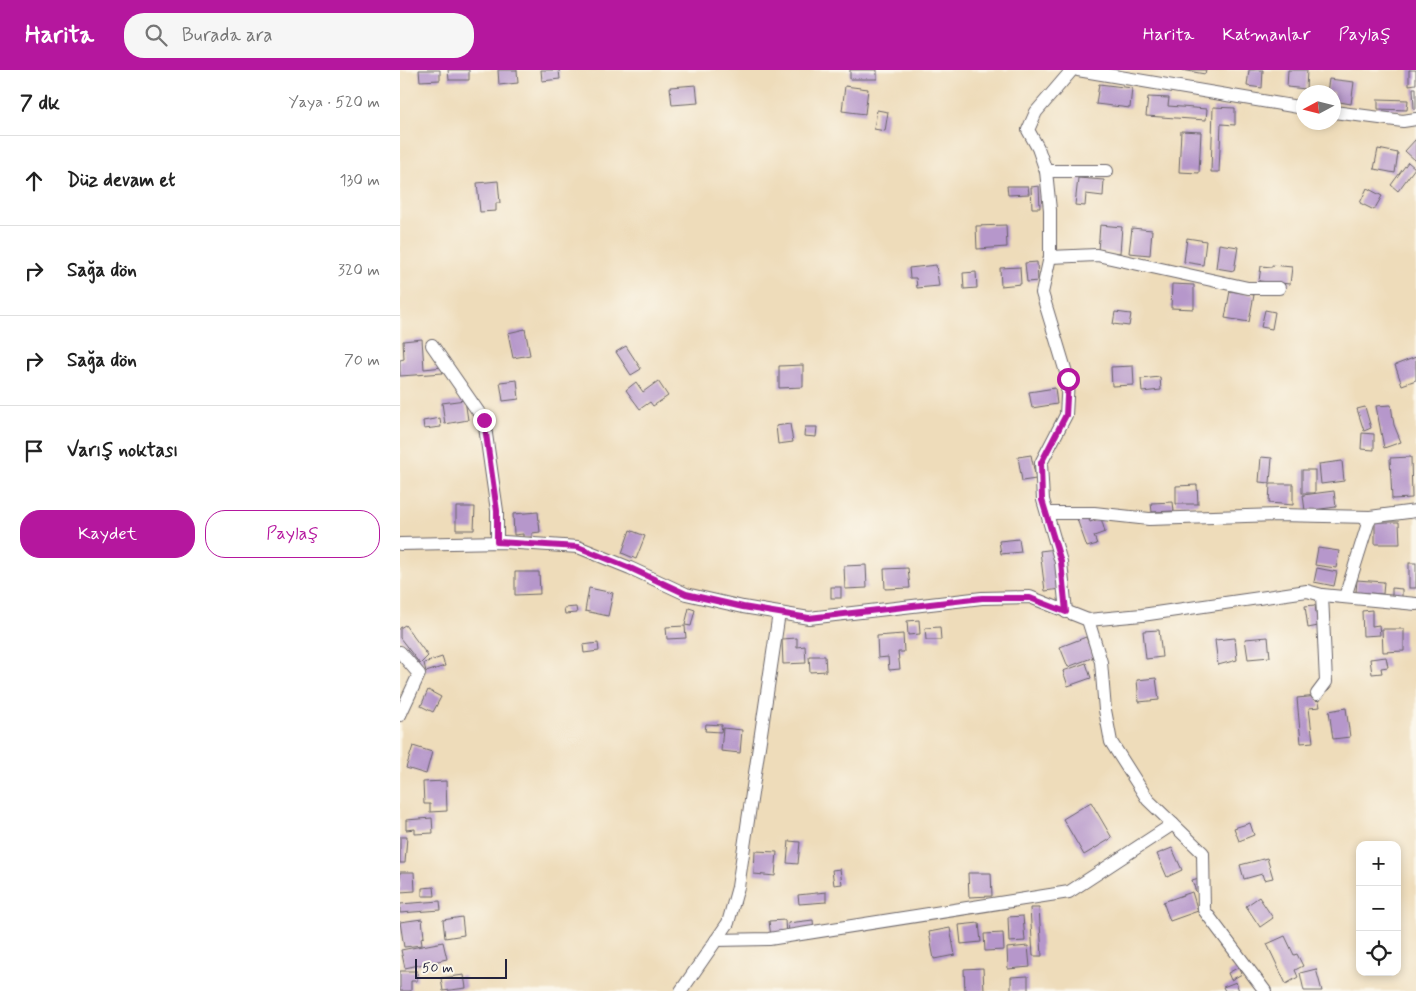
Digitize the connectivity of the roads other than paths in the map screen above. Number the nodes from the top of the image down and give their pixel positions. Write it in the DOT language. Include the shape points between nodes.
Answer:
graph roads {
  1 [pos="1072,70"];
  2 [pos="1078,70"];
  3 [pos="1296,107"];
  4 [pos="1341,113"];
  5 [pos="1416,119"];
  6 [pos="1046,171"];
  7 [pos="1107,171"];
  8 [pos="1050,257"];
  9 [pos="1279,288"];
  10 [pos="432,345"];
  11 [pos="1416,512"];
  12 [pos="1047,513"];
  13 [pos="1370,517"];
  14 [pos="497,542"];
  15 [pos="400,544"];
  16 [pos="1322,595"];
  17 [pos="1345,597"];
  18 [pos="1416,604"];
  19 [pos="1066,612"];
  20 [pos="779,613"];
  21 [pos="1088,620"];
  22 [pos="400,652"];
  23 [pos="1316,694"];
  24 [pos="400,715"];
  25 [pos="1173,824"];
  26 [pos="716,940"];
  27 [pos="681,991"];
  28 [pos="1265,991"];
  1 -- 6 [label="street" via="1036,112 1028,130"];
  2 -- 3 [label="street"];
  4 -- 5 [label="street" via="1403,121"];
  6 -- 7 [label="street"];
  6 -- 8 [label="street"];
  8 -- 9 [label="street" via="1097,255 1248,288"];
  8 -- 12 [label="street" via="1042,293 1068,379 1066,415 1041,463 1042,500"];
  10 -- 14 [label="street" via="484,420 497,511"];
  11 -- 13 [label="street"];
  12 -- 13 [label="street" via="1094,513 1149,519 1279,515"];
  12 -- 19 [label="street" via="1061,562"];
  13 -- 17 [label="street"];
  14 -- 15 [label="street"];
  14 -- 20 [label="street" via="578,547 686,594"];
  16 -- 17 [label="street"];
  16 -- 21 [label="street" via="1307,591"];
  16 -- 23 [label="street" via="1326,682"];
  17 -- 18 [label="street"];
  19 -- 20 [label="street" via="1030,598 982,598 809,618"];
  19 -- 21 [label="street"];
  20 -- 26 [label="street" via="738,887 728,923"];
  21 -- 25 [label="street" via="1101,662 1111,742 1148,800"];
  22 -- 24 [label="street" via="419,674"];
  25 -- 26 [label="street" via="1069,892 768,939"];
  25 -- 28 [label="street" via="1202,853 1204,910"];
  26 -- 27 [label="street"];
}
